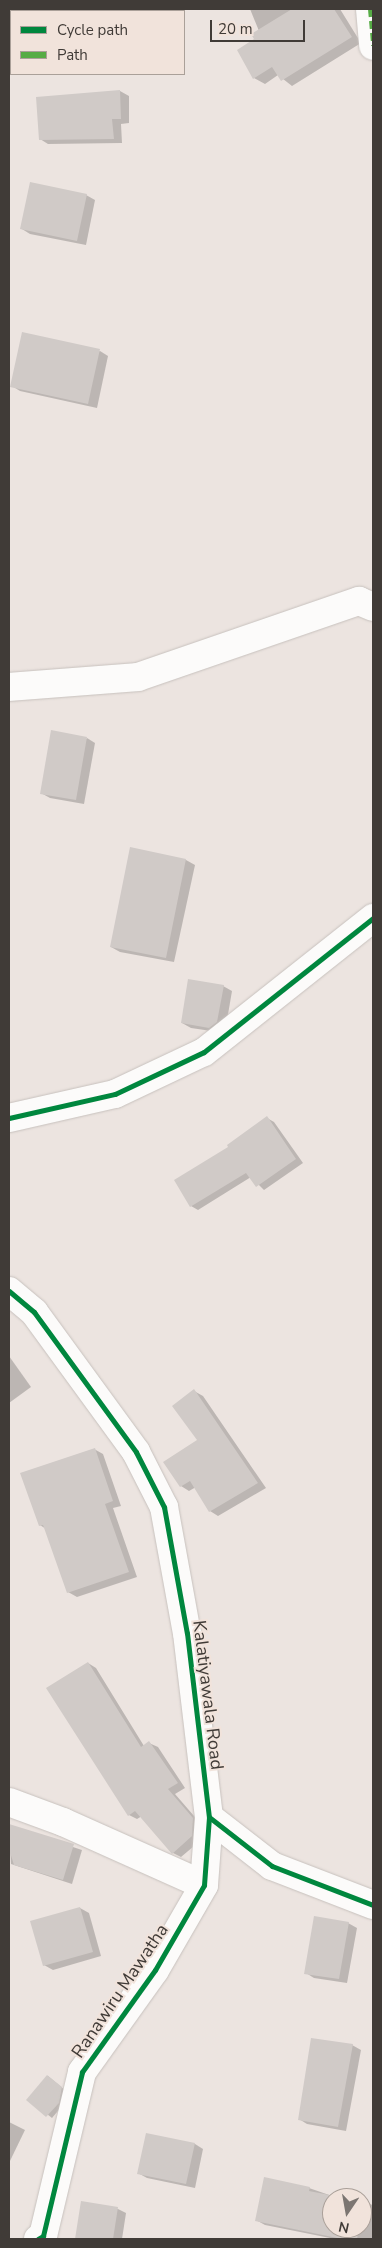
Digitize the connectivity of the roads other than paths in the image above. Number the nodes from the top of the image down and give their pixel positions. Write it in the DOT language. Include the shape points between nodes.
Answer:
graph roads {
  1 [pos="370,9"];
  2 [pos="372,46"];
  3 [pos="373,607"];
  4 [pos="9,686"];
  5 [pos="373,918"];
  6 [pos="9,1118"];
  7 [pos="9,1291"];
  8 [pos="9,1802"];
  9 [pos="208,1817"];
  10 [pos="204,1885"];
  11 [pos="373,1905"];
  12 [pos="38,2239"];
  1 -- 2 [label="street"];
  3 -- 4 [label="street" via="359,601 138,676"];
  5 -- 6 [label="street" via="204,1052 115,1094"];
  7 -- 9 [label="street, Kalatiyawala Road" via="34,1312 136,1452 164,1507 187,1633"];
  8 -- 10 [label="street" via="64,1822"];
  9 -- 10 [label="street, Ranawiru Mawatha"];
  9 -- 11 [label="street" via="272,1866"];
  10 -- 12 [label="street, Ranawiru Mawatha" via="155,1970 82,2072 43,2236"];
}
